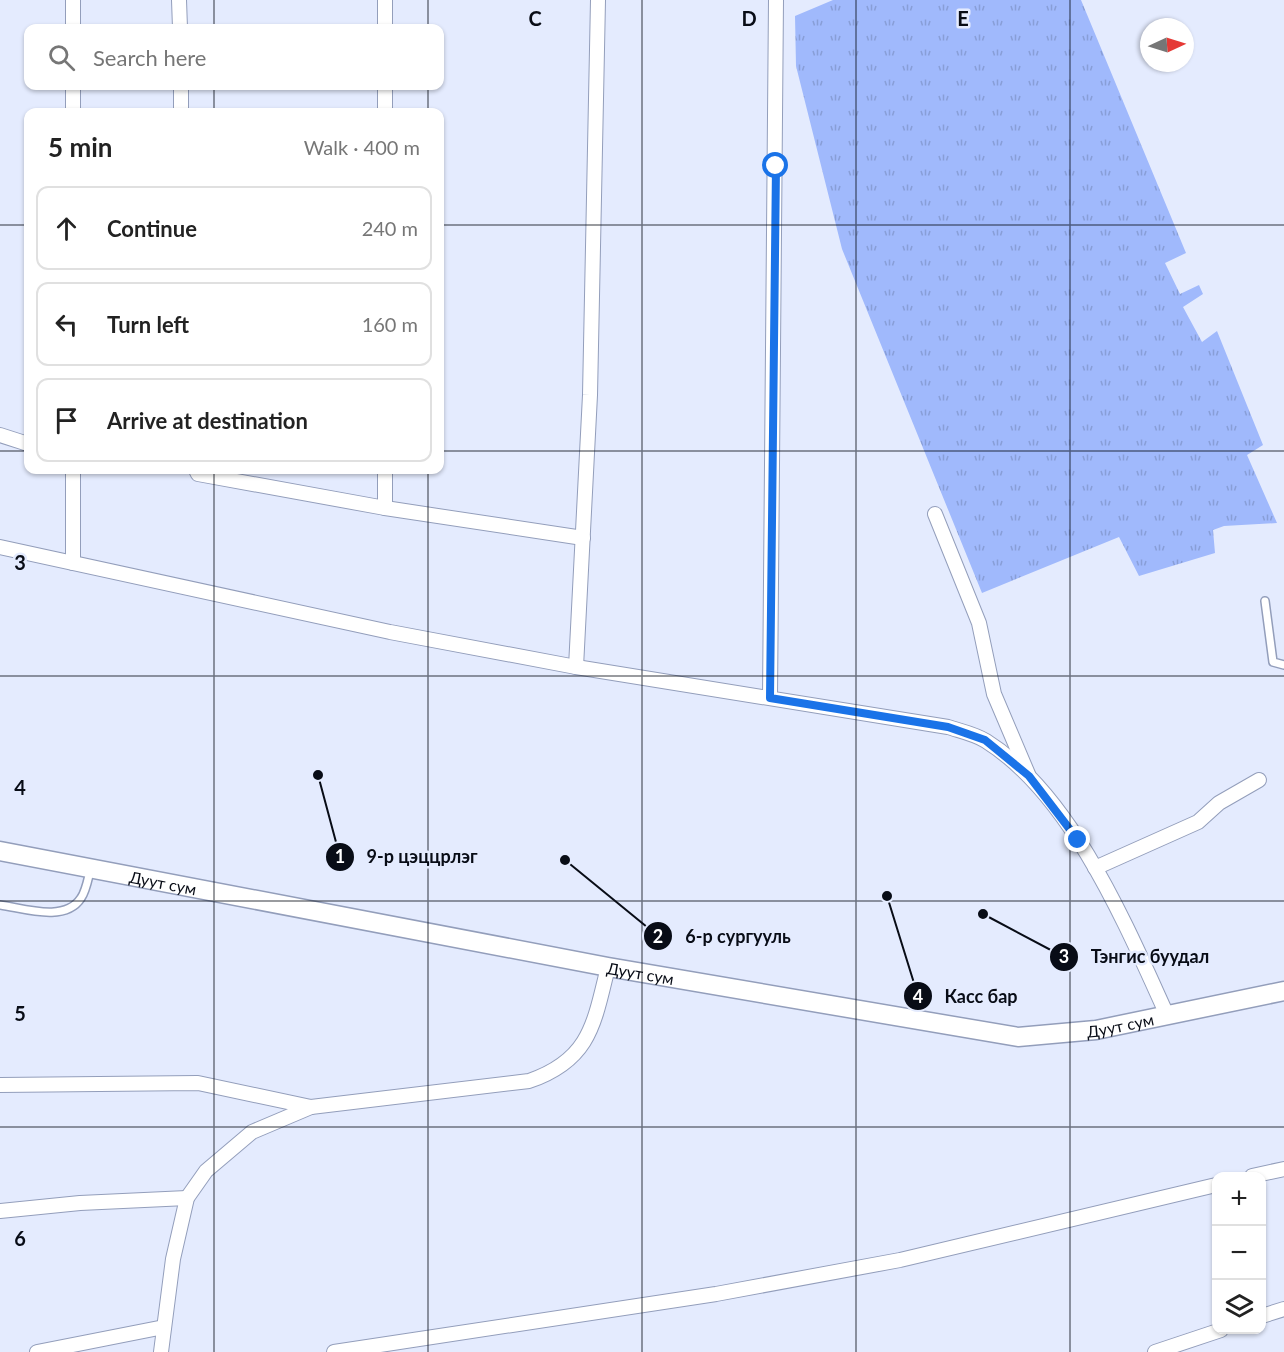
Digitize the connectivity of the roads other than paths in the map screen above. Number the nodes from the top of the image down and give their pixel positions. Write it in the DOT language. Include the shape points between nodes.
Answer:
graph roads {
  1 [pos="74,0"];
  2 [pos="179,0"];
  3 [pos="385,0"];
  4 [pos="598,0"];
  5 [pos="776,0"];
  6 [pos="74,24"];
  7 [pos="180,24"];
  8 [pos="385,24"];
  9 [pos="74,90"];
  10 [pos="181,90"];
  11 [pos="385,90"];
  12 [pos="74,108"];
  13 [pos="182,108"];
  14 [pos="385,108"];
  15 [pos="0,435"];
  16 [pos="24,443"];
  17 [pos="73,474"];
  18 [pos="198,474"];
  19 [pos="386,474"];
  20 [pos="386,508"];
  21 [pos="935,514"];
  22 [pos="583,538"];
  23 [pos="0,547"];
  24 [pos="73,563"];
  25 [pos="1265,602"];
  26 [pos="1284,665"];
  27 [pos="576,667"];
  28 [pos="770,698"];
  29 [pos="1029,776"];
  30 [pos="1259,780"];
  31 [pos="0,851"];
  32 [pos="91,868"];
  33 [pos="1095,868"];
  34 [pos="0,904"];
  35 [pos="608,967"];
  36 [pos="1284,991"];
  37 [pos="1167,1015"];
  38 [pos="0,1085"];
  39 [pos="311,1107"];
  40 [pos="1284,1169"];
  41 [pos="1266,1173"];
  42 [pos="1212,1186"];
  43 [pos="187,1198"];
  44 [pos="0,1211"];
  45 [pos="1284,1309"];
  46 [pos="1266,1315"];
  47 [pos="164,1327"];
  48 [pos="1212,1332"];
  49 [pos="37,1352"];
  50 [pos="160,1352"];
  51 [pos="334,1352"];
  52 [pos="1155,1352"];
  1 -- 6 [label="street"];
  2 -- 7 [label="street"];
  3 -- 8 [label="street"];
  4 -- 22 [label="street" via="590,395"];
  5 -- 28 [label="street"];
  9 -- 12 [label="street"];
  10 -- 13 [label="street"];
  11 -- 14 [label="street"];
  15 -- 16 [label="street"];
  17 -- 24 [label="street"];
  18 -- 20 [label="street"];
  19 -- 20 [label="street"];
  20 -- 22 [label="street"];
  21 -- 29 [label="street" via="979,623 994,694"];
  22 -- 27 [label="street"];
  23 -- 24 [label="street"];
  24 -- 27 [label="street" via="390,632"];
  25 -- 26 [label="lane" via="1273,662"];
  27 -- 28 [label="street"];
  28 -- 29 [label="street" via="948,727 985,740"];
  29 -- 33 [label="street"];
  30 -- 33 [label="street" via="1219,803 1198,822"];
  31 -- 32 [label="main road, Дуут сум"];
  32 -- 34 [label="lane" via="81,898 68,910 54,912"];
  32 -- 35 [label="main road, Дуут сум"];
  33 -- 37 [label="street" via="1119,910"];
  35 -- 37 [label="main road, Дуут сум" via="1018,1037 1096,1030"];
  35 -- 39 [label="street" via="586,1042 552,1073 529,1081"];
  36 -- 37 [label="main road, Дуут сум"];
  38 -- 39 [label="street" via="198,1083"];
  39 -- 43 [label="street" via="252,1132 206,1171"];
  40 -- 41 [label="street"];
  42 -- 51 [label="street" via="900,1260 716,1294"];
  43 -- 44 [label="street"];
  43 -- 47 [label="street" via="173,1259"];
  45 -- 46 [label="street"];
  47 -- 49 [label="street"];
  47 -- 50 [label="street"];
  48 -- 52 [label="street"];
}
